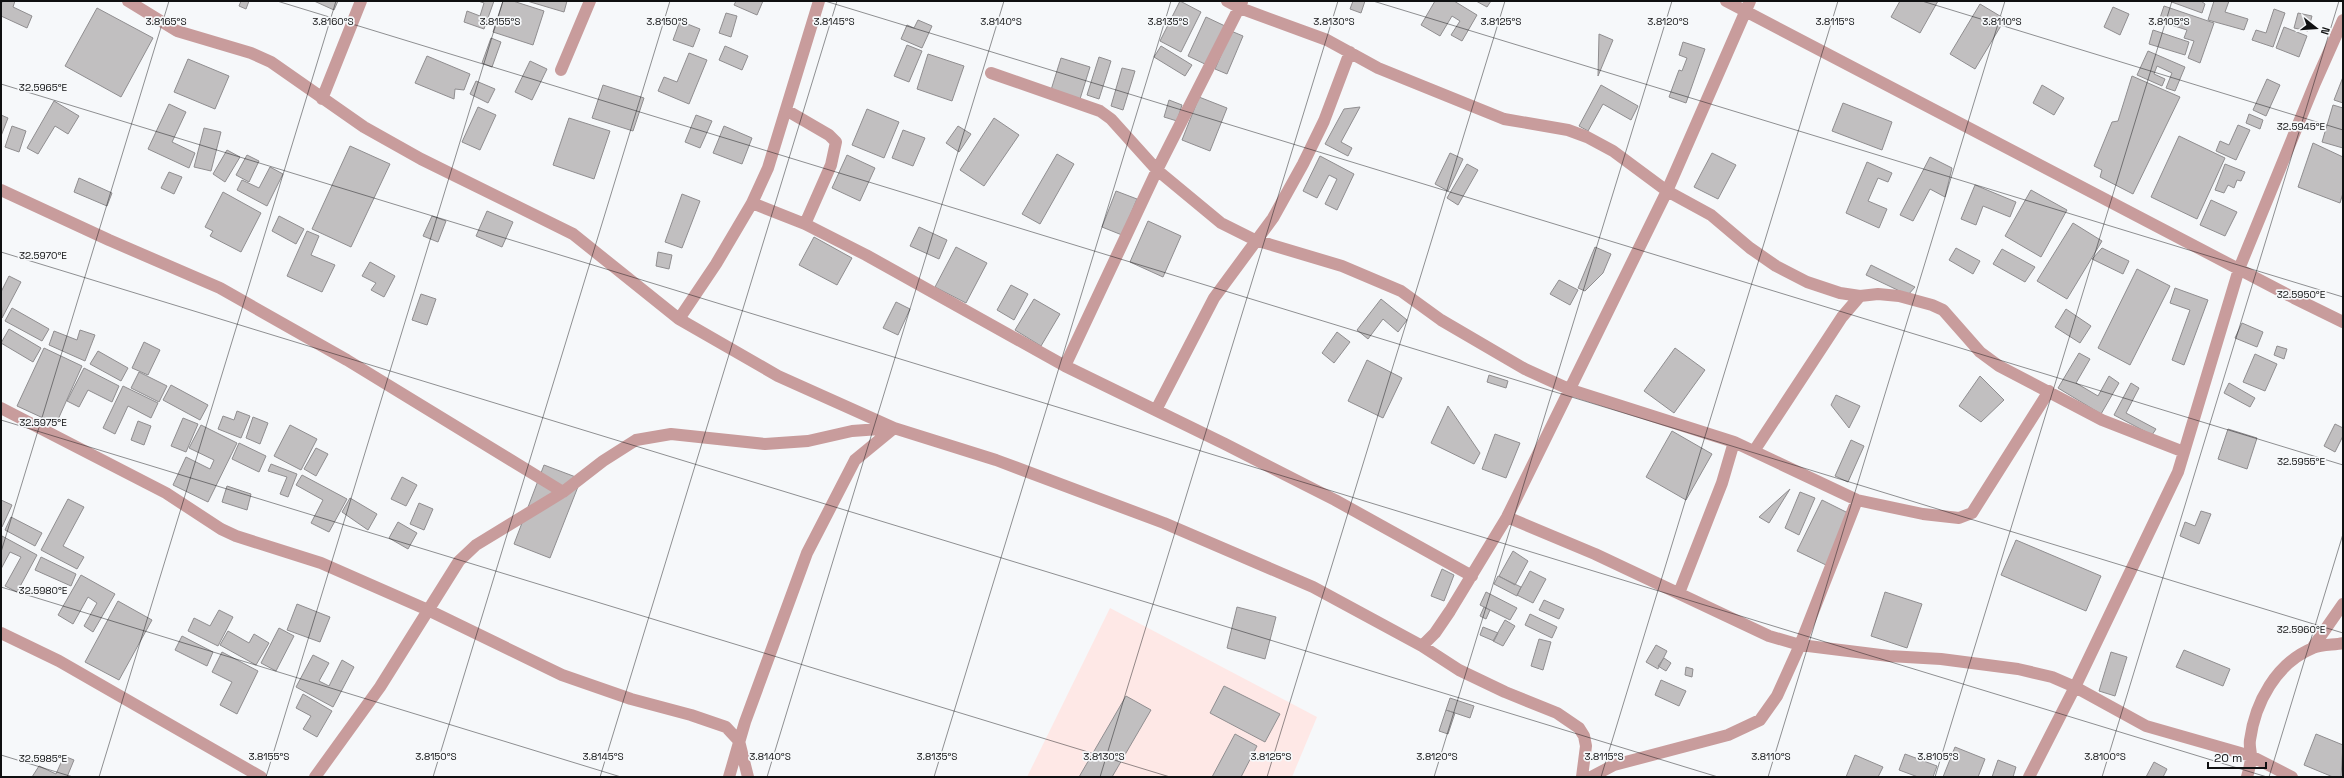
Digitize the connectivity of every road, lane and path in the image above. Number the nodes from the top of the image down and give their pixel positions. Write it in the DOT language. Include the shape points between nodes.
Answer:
graph roads {
  1 [pos="128,1"];
  2 [pos="361,1"];
  3 [pos="590,1"];
  4 [pos="819,1"];
  5 [pos="1227,1"];
  6 [pos="1726,1"];
  7 [pos="1241,5"];
  8 [pos="1747,6"];
  9 [pos="2343,20"];
  10 [pos="1350,52"];
  11 [pos="561,70"];
  12 [pos="990,73"];
  13 [pos="322,99"];
  14 [pos="786,110"];
  15 [pos="1157,170"];
  16 [pos="1,190"];
  17 [pos="1666,191"];
  18 [pos="752,203"];
  19 [pos="805,224"];
  20 [pos="1255,240"];
  21 [pos="2239,269"];
  22 [pos="1860,296"];
  23 [pos="679,319"];
  24 [pos="2343,322"];
  25 [pos="1065,366"];
  26 [pos="1571,390"];
  27 [pos="2049,391"];
  28 [pos="1,408"];
  29 [pos="1156,410"];
  30 [pos="894,428"];
  31 [pos="1734,442"];
  32 [pos="1754,451"];
  33 [pos="2184,452"];
  34 [pos="563,492"];
  35 [pos="1857,500"];
  36 [pos="1507,517"];
  37 [pos="1472,576"];
  38 [pos="1679,593"];
  39 [pos="2343,604"];
  40 [pos="428,610"];
  41 [pos="1,633"];
  42 [pos="2343,644"];
  43 [pos="1800,645"];
  44 [pos="1422,646"];
  45 [pos="2313,647"];
  46 [pos="2075,687"];
  47 [pos="739,741"];
  48 [pos="2251,756"];
  49 [pos="261,777"];
  50 [pos="315,777"];
  51 [pos="729,777"];
  52 [pos="748,777"];
  53 [pos="1582,777"];
  54 [pos="1591,777"];
  55 [pos="2029,777"];
  56 [pos="2248,777"];
  57 [pos="2292,777"];
  1 -- 13 [label="street" via="177,31 251,53 271,62"];
  2 -- 13 [label="street"];
  3 -- 11 [label="street"];
  4 -- 14 [label="street"];
  5 -- 7 [label="street"];
  6 -- 8 [label="street"];
  7 -- 10 [label="street"];
  7 -- 15 [label="street"];
  8 -- 17 [label="street"];
  8 -- 21 [label="street"];
  9 -- 21 [label="street"];
  10 -- 17 [label="street" via="1378,68 1504,119 1568,130 1587,137 1613,151"];
  10 -- 20 [label="street" via="1324,120 1303,164 1273,218"];
  12 -- 15 [label="street" via="1100,111 1111,119"];
  13 -- 23 [label="street" via="347,117 421,159 572,234"];
  14 -- 18 [label="street" via="768,168"];
  14 -- 19 [label="street" via="829,135 836,142 831,165"];
  15 -- 20 [label="street" via="1221,223"];
  15 -- 25 [label="street"];
  16 -- 34 [label="street" via="220,288 347,360"];
  17 -- 22 [label="street" via="1712,215 1750,248 1782,269 1807,282"];
  17 -- 26 [label="street"];
  18 -- 19 [label="street"];
  18 -- 23 [label="street" via="716,264"];
  19 -- 25 [label="street" via="866,255"];
  20 -- 26 [label="street" via="1342,266 1401,291 1441,320 1525,370"];
  20 -- 29 [label="street" via="1214,298"];
  21 -- 24 [label="street"];
  21 -- 33 [label="street"];
  22 -- 27 [label="street" via="1899,296 1938,307 1980,352 1999,366"];
  22 -- 32 [label="street" via="1842,317"];
  23 -- 30 [label="street" via="778,376"];
  25 -- 29 [label="street"];
  26 -- 31 [label="street"];
  26 -- 36 [label="street"];
  27 -- 33 [label="street" via="2102,420"];
  27 -- 35 [label="street" via="1993,481 1967,517 1923,514"];
  28 -- 40 [label="street" via="166,492 236,536 321,563"];
  29 -- 37 [label="street" via="1335,500"];
  30 -- 34 [label="street" via="852,430 808,441 765,444 671,434 646,438 627,444"];
  30 -- 44 [label="street" via="996,460 1164,523 1312,587"];
  30 -- 47 [label="street" via="855,460 807,553"];
  31 -- 32 [label="street"];
  31 -- 38 [label="street" via="1722,483"];
  32 -- 35 [label="street"];
  33 -- 46 [label="street" via="2178,472"];
  34 -- 40 [label="street" via="476,545 459,561"];
  35 -- 43 [label="street"];
  36 -- 37 [label="street"];
  36 -- 38 [label="street"];
  37 -- 44 [label="street" via="1435,633"];
  38 -- 43 [label="street" via="1768,636"];
  39 -- 45 [label="street"];
  40 -- 47 [label="street" via="562,675 631,699 726,727"];
  40 -- 50 [label="street" via="380,687"];
  41 -- 49 [label="street" via="59,661"];
  42 -- 45 [label="street"];
  43 -- 46 [label="street" via="2018,668 2052,677"];
  43 -- 54 [label="street" via="1777,696 1760,720 1728,735 1614,765"];
  44 -- 53 [label="street" via="1459,670 1557,713 1579,728 1586,746"];
  45 -- 48 [label="street" via="2291,662 2267,688 2252,730"];
  46 -- 48 [label="street" via="2146,726"];
  46 -- 55 [label="street"];
  47 -- 51 [label="street"];
  47 -- 52 [label="street"];
  48 -- 56 [label="street"];
  48 -- 57 [label="street"];
}
